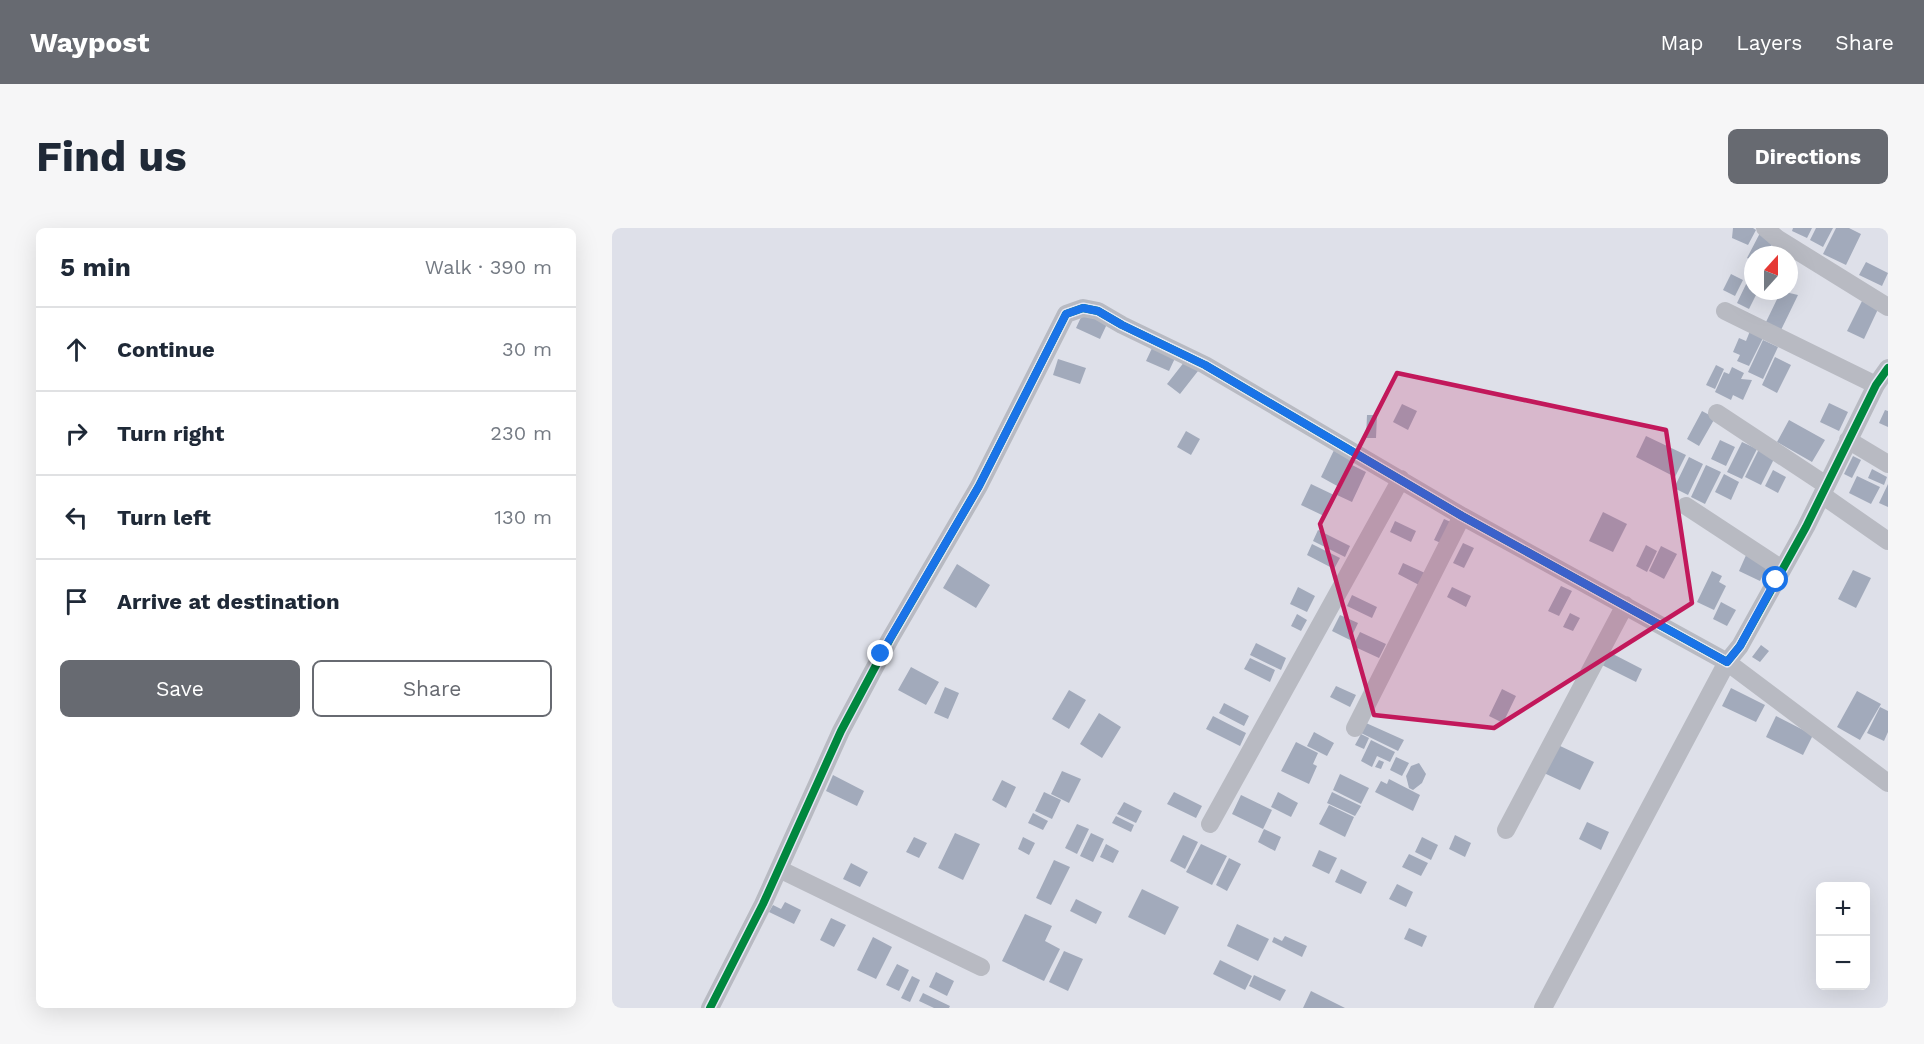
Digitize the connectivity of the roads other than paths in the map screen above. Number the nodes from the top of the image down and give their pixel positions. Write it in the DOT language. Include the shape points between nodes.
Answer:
graph roads {
  1 [pos="1765,228"];
  2 [pos="1888,307"];
  3 [pos="1725,310"];
  4 [pos="1888,369"];
  5 [pos="1876,386"];
  6 [pos="1716,413"];
  7 [pos="1848,440"];
  8 [pos="1888,464"];
  9 [pos="1401,479"];
  10 [pos="1824,490"];
  11 [pos="1686,506"];
  12 [pos="1462,516"];
  13 [pos="1888,541"];
  14 [pos="1782,569"];
  15 [pos="1625,606"];
  16 [pos="1732,655"];
  17 [pos="1355,728"];
  18 [pos="1888,783"];
  19 [pos="1210,824"];
  20 [pos="1506,830"];
  21 [pos="779,869"];
  22 [pos="981,967"];
  23 [pos="710,1008"];
  24 [pos="1543,1008"];
  1 -- 2 [label="street"];
  3 -- 5 [label="street"];
  4 -- 5 [label="street"];
  5 -- 7 [label="street"];
  6 -- 10 [label="street"];
  7 -- 8 [label="street"];
  7 -- 10 [label="street"];
  9 -- 12 [label="street"];
  9 -- 19 [label="street"];
  9 -- 21 [label="street" via="1205,365 1098,311 1083,308 1066,314 979,486 846,722"];
  10 -- 13 [label="street"];
  10 -- 14 [label="street"];
  11 -- 14 [label="street"];
  12 -- 15 [label="street"];
  12 -- 17 [label="street"];
  14 -- 16 [label="street"];
  15 -- 16 [label="street"];
  15 -- 20 [label="street"];
  16 -- 18 [label="street"];
  16 -- 24 [label="street"];
  21 -- 22 [label="street"];
  21 -- 23 [label="street"];
}
